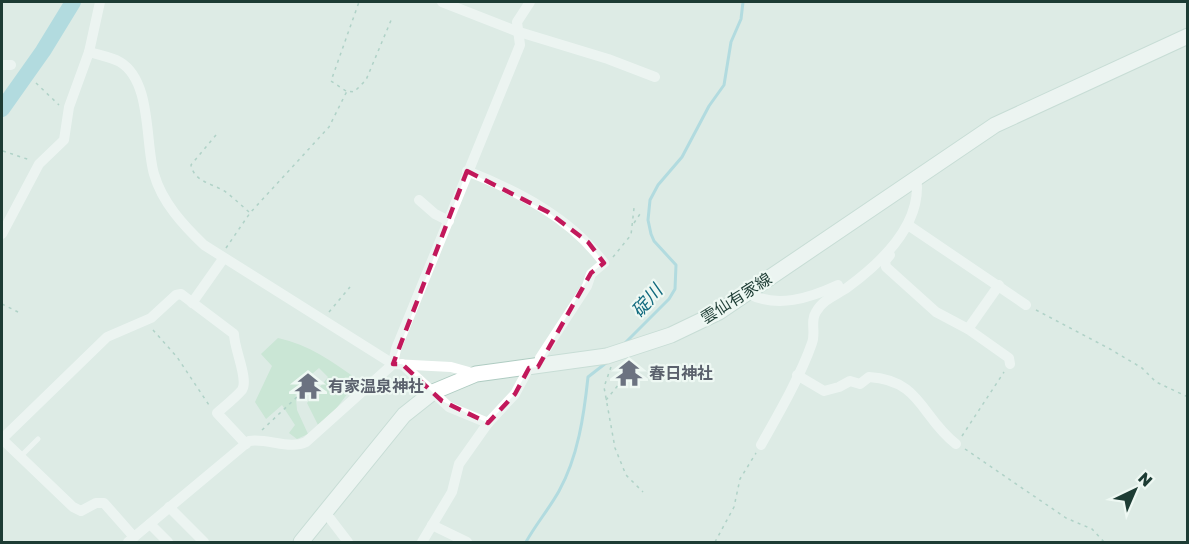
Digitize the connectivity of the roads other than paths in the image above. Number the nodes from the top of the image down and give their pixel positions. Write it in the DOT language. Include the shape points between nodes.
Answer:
graph roads {
  1 [pos="100,2"];
  2 [pos="442,2"];
  3 [pos="530,2"];
  4 [pos="516,31"];
  5 [pos="1188,36"];
  6 [pos="89,52"];
  7 [pos="655,77"];
  8 [pos="467,171"];
  9 [pos="916,176"];
  10 [pos="419,200"];
  11 [pos="449,221"];
  12 [pos="908,225"];
  13 [pos="2,234"];
  14 [pos="892,247"];
  15 [pos="223,259"];
  16 [pos="863,274"];
  17 [pos="999,285"];
  18 [pos="747,293"];
  19 [pos="192,303"];
  20 [pos="1026,305"];
  21 [pos="968,329"];
  22 [pos="398,364"];
  23 [pos="1010,364"];
  24 [pos="533,367"];
  25 [pos="476,374"];
  26 [pos="797,375"];
  27 [pos="434,392"];
  28 [pos="488,423"];
  29 [pos="2,439"];
  30 [pos="38,439"];
  31 [pos="246,444"];
  32 [pos="957,444"];
  33 [pos="761,445"];
  34 [pos="20,458"];
  35 [pos="170,507"];
  36 [pos="325,512"];
  37 [pos="150,524"];
  38 [pos="432,525"];
  39 [pos="131,540"];
  40 [pos="168,543"];
  41 [pos="204,543"];
  42 [pos="301,543"];
  43 [pos="348,543"];
  44 [pos="422,543"];
  45 [pos="467,543"];
  1 -- 6 [label="street"];
  2 -- 4 [label="street"];
  3 -- 4 [label="street" via="517,22"];
  4 -- 7 [label="street"];
  4 -- 8 [label="street" via="520,45"];
  5 -- 9 [label="main road, 雲仙有家線" via="995,125"];
  6 -- 13 [label="street" via="69,107 64,140 39,164"];
  6 -- 15 [label="street" via="119,61 133,75 144,104 153,172 160,190 182,223"];
  8 -- 11 [label="street"];
  8 -- 24 [label="street" via="548,212 588,242 604,263 591,274"];
  9 -- 12 [label="street"];
  9 -- 18 [label="main road, 雲仙有家線"];
  10 -- 11 [label="street"];
  11 -- 22 [label="street" via="396,349"];
  12 -- 14 [label="street"];
  12 -- 17 [label="street"];
  14 -- 16 [label="street"];
  14 -- 21 [label="street" via="886,267 936,312"];
  15 -- 19 [label="street"];
  15 -- 22 [label="street"];
  16 -- 18 [label="street" via="800,299 766,299"];
  16 -- 26 [label="street" via="815,313 812,343"];
  17 -- 20 [label="street"];
  17 -- 21 [label="street"];
  18 -- 24 [label="main road, 雲仙有家線" via="719,312 671,335 625,351"];
  19 -- 29 [label="street" via="181,294 176,295 158,312 107,337"];
  19 -- 31 [label="street" via="234,334 234,350 246,380 243,388 217,413"];
  21 -- 23 [label="street" via="1009,358"];
  22 -- 25 [label="street" via="451,367"];
  22 -- 27 [label="street"];
  22 -- 31 [label="street" via="306,442 298,446 266,439"];
  24 -- 25 [label="main road, 雲仙有家線"];
  24 -- 28 [label="street" via="510,401"];
  25 -- 27 [label="main road, 雲仙有家線"];
  26 -- 32 [label="street" via="824,391 850,381 860,384 869,377 894,380"];
  26 -- 33 [label="street"];
  27 -- 28 [label="street" via="449,407"];
  27 -- 36 [label="main road, 雲仙有家線" via="404,415"];
  28 -- 38 [label="street" via="459,464 452,492"];
  29 -- 34 [label="street"];
  30 -- 34 [label="lane"];
  31 -- 35 [label="street"];
  34 -- 39 [label="street" via="73,507 81,511 104,503"];
  35 -- 37 [label="street"];
  35 -- 41 [label="street"];
  36 -- 42 [label="main road, 雲仙有家線"];
  36 -- 43 [label="street"];
  37 -- 39 [label="street"];
  37 -- 40 [label="street"];
  38 -- 44 [label="street"];
  38 -- 45 [label="street"];
}
